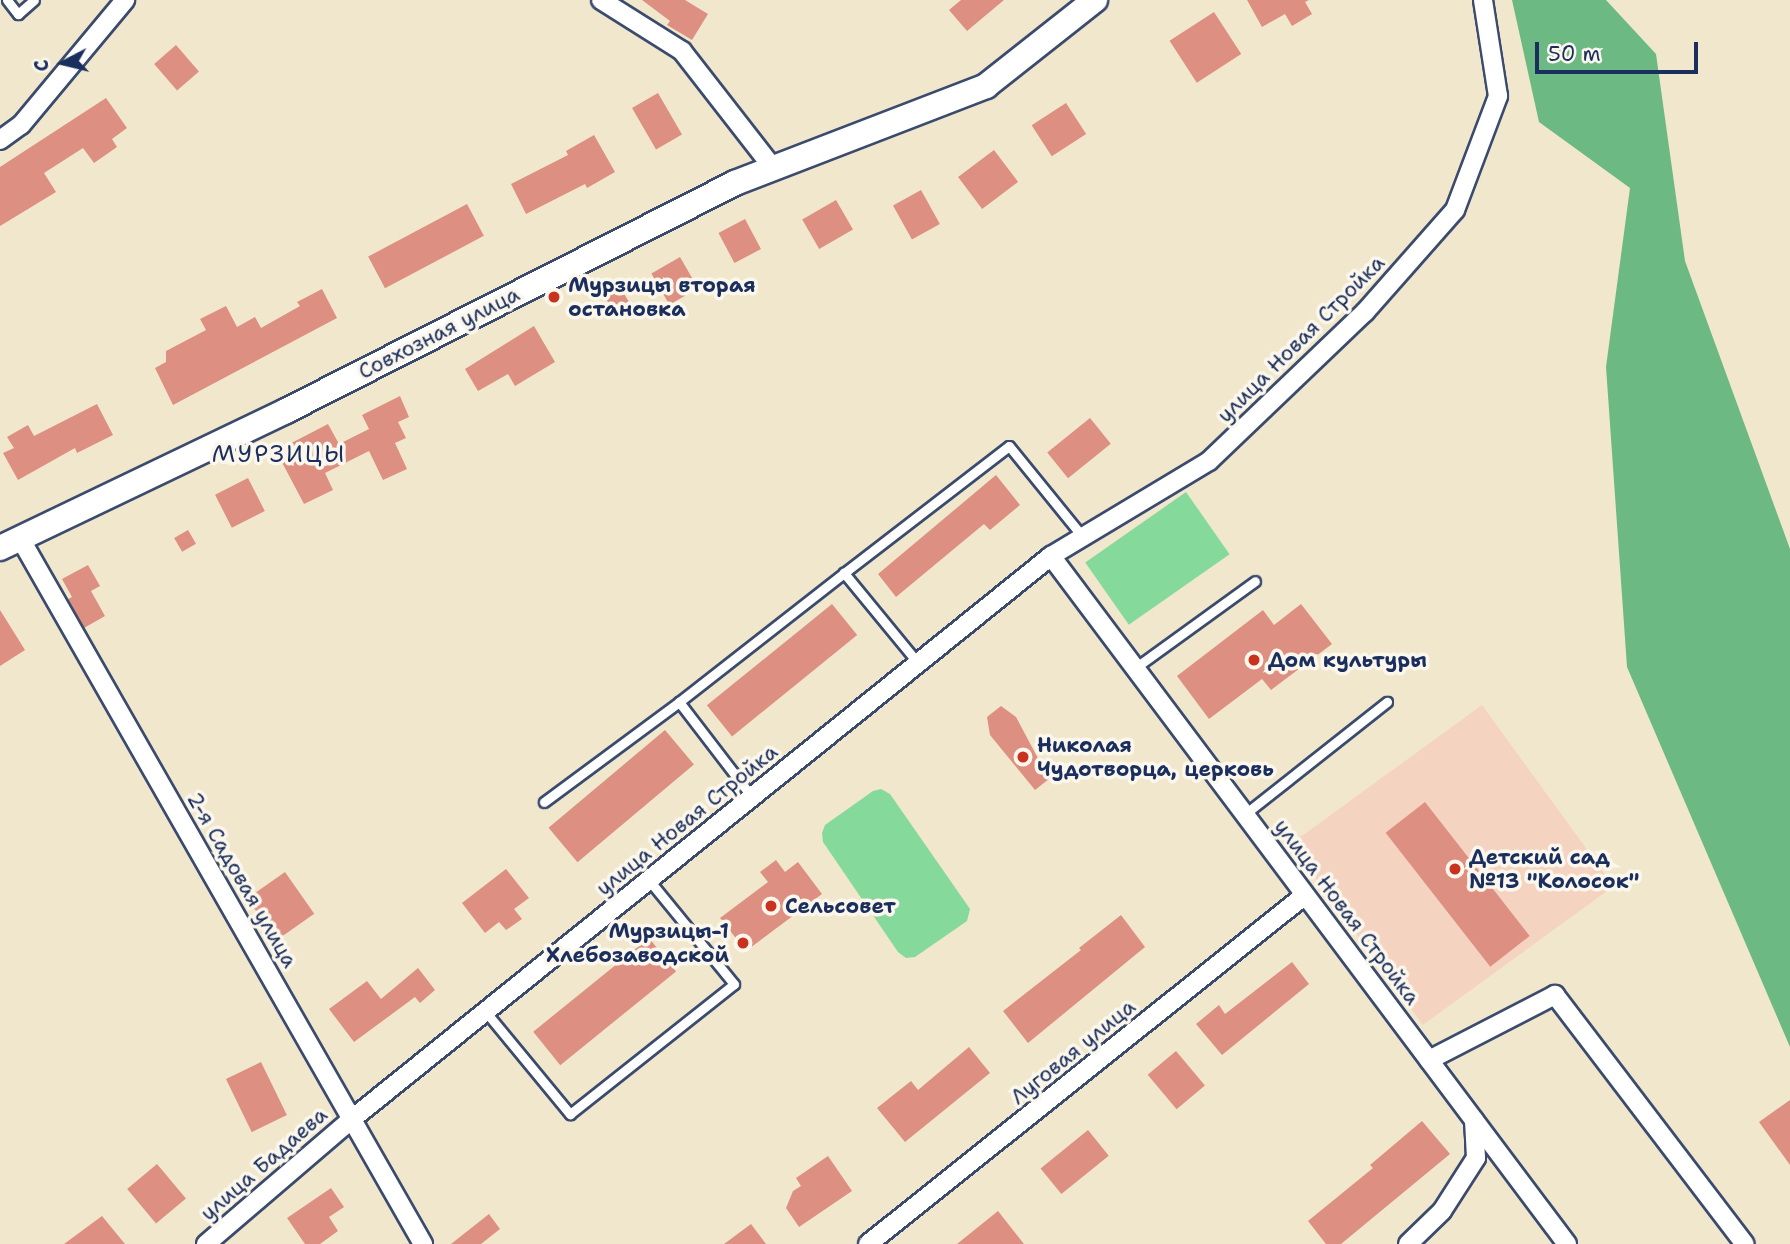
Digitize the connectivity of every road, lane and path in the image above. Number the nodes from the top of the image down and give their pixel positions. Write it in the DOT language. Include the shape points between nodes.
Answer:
graph roads {
  1 [pos="7,0"];
  2 [pos="34,0"];
  3 [pos="125,0"];
  4 [pos="601,0"];
  5 [pos="1095,0"];
  6 [pos="1483,0"];
  7 [pos="0,140"];
  8 [pos="773,168"];
  9 [pos="1083,537"];
  10 [pos="10,543"];
  11 [pos="1051,556"];
  12 [pos="844,573"];
  13 [pos="1255,581"];
  14 [pos="918,664"];
  15 [pos="1135,668"];
  16 [pos="679,702"];
  17 [pos="1387,702"];
  18 [pos="752,797"];
  19 [pos="544,802"];
  20 [pos="1245,814"];
  21 [pos="649,880"];
  22 [pos="1305,895"];
  23 [pos="485,1012"];
  24 [pos="1429,1060"];
  25 [pos="352,1119"];
  26 [pos="1474,1120"];
  27 [pos="206,1244"];
  28 [pos="423,1244"];
  29 [pos="868,1244"];
  30 [pos="1408,1244"];
  31 [pos="1567,1244"];
  32 [pos="1745,1244"];
  1 -- 2 [label="lane" via="18,14"];
  3 -- 7 [label="street" via="21,125"];
  4 -- 8 [label="street" via="682,51"];
  5 -- 8 [label="street, Совхозная улица" via="986,86"];
  6 -- 9 [label="street, улица Новая Стройка" via="1498,96 1455,209 1365,312 1209,461"];
  8 -- 10 [label="street, Совхозная улица"];
  9 -- 11 [label="street, улица Новая Стройка"];
  9 -- 12 [label="lane" via="1009,446"];
  10 -- 25 [label="street, 2-я Садовая улица"];
  11 -- 14 [label="street, улица Новая Стройка"];
  11 -- 15 [label="street, улица Новая Стройка"];
  12 -- 14 [label="lane"];
  12 -- 16 [label="lane"];
  13 -- 15 [label="lane"];
  14 -- 18 [label="street, улица Новая Стройка"];
  15 -- 20 [label="street, улица Новая Стройка"];
  16 -- 18 [label="lane"];
  16 -- 19 [label="lane"];
  17 -- 20 [label="lane"];
  18 -- 21 [label="street, улица Новая Стройка"];
  20 -- 22 [label="street, улица Новая Стройка"];
  21 -- 23 [label="street, улица Новая Стройка"];
  21 -- 23 [label="lane" via="734,984 723,993 569,1114"];
  22 -- 24 [label="street, улица Новая Стройка"];
  22 -- 29 [label="street, Луговая улица"];
  23 -- 25 [label="street, улица Новая Стройка"];
  24 -- 26 [label="street, улица Новая Стройка"];
  24 -- 32 [label="street" via="1555,995"];
  25 -- 27 [label="street, улица Бадаева"];
  25 -- 28 [label="street, 2-я Садовая улица"];
  26 -- 30 [label="street" via="1476,1158 1442,1211"];
  26 -- 31 [label="street, улица Новая Стройка"];
}
